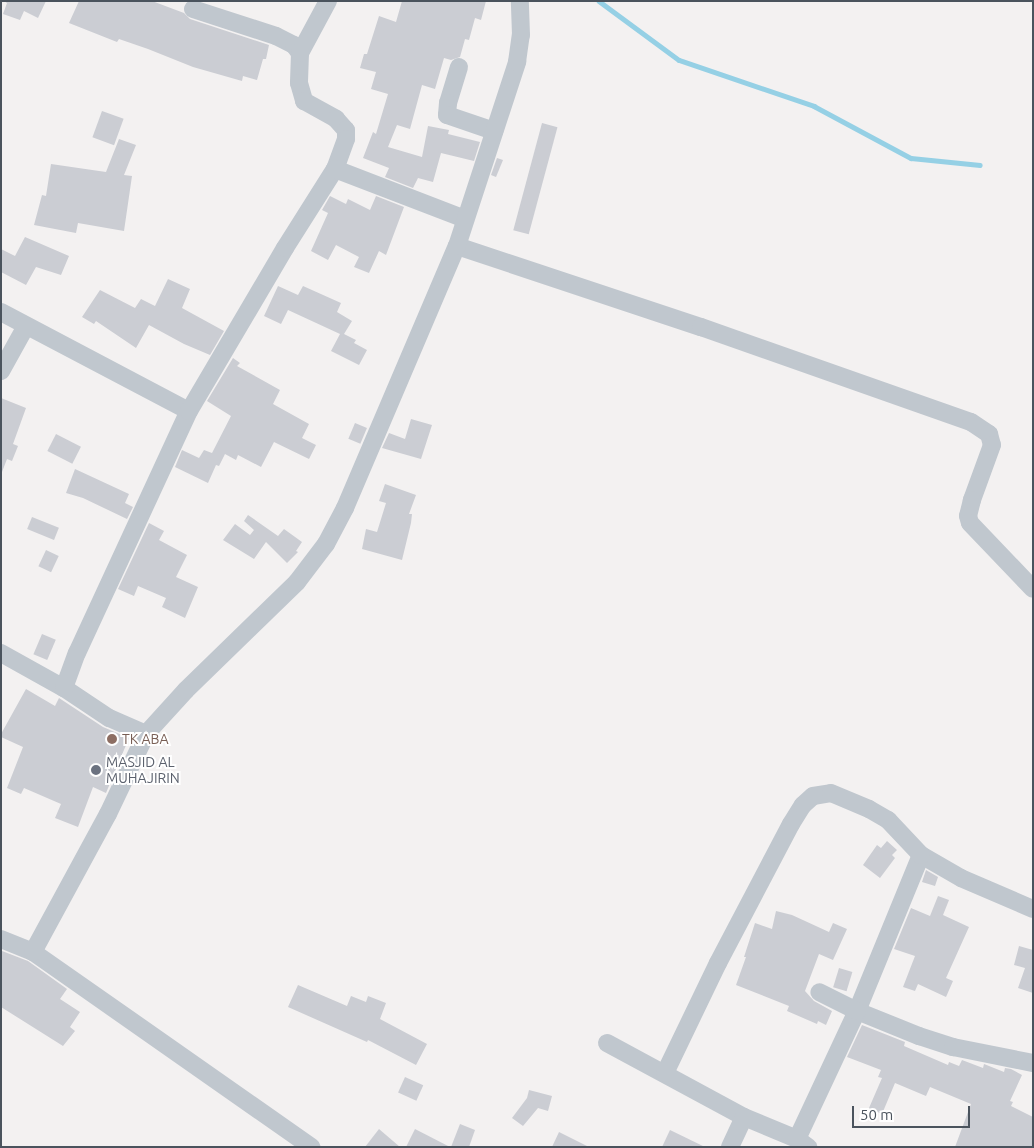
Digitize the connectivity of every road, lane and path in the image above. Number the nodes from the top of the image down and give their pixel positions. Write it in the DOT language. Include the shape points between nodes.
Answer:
graph roads {
  1 [pos="328,1"];
  2 [pos="520,1"];
  3 [pos="193,9"];
  4 [pos="300,52"];
  5 [pos="460,67"];
  6 [pos="494,131"];
  7 [pos="335,169"];
  8 [pos="464,219"];
  9 [pos="457,246"];
  10 [pos="1,312"];
  11 [pos="26,326"];
  12 [pos="1,371"];
  13 [pos="189,411"];
  14 [pos="1033,588"];
  15 [pos="1,653"];
  16 [pos="64,688"];
  17 [pos="146,734"];
  18 [pos="921,855"];
  19 [pos="1033,909"];
  20 [pos="2,942"];
  21 [pos="33,952"];
  22 [pos="819,992"];
  23 [pos="857,1011"];
  24 [pos="607,1043"];
  25 [pos="1033,1062"];
  26 [pos="665,1073"];
  27 [pos="744,1117"];
  28 [pos="803,1143"];
  29 [pos="311,1147"];
  30 [pos="730,1147"];
  1 -- 4 [label="street"];
  2 -- 6 [label="street" via="521,35 517,62"];
  3 -- 4 [label="street" via="276,36"];
  4 -- 7 [label="street" via="299,82 304,101 336,119 346,130"];
  5 -- 6 [label="street" via="447,115"];
  6 -- 8 [label="street"];
  7 -- 8 [label="street"];
  7 -- 13 [label="street"];
  8 -- 9 [label="street"];
  9 -- 14 [label="street" via="701,327 977,426 990,434 992,445 972,500 968,516 970,523"];
  9 -- 17 [label="street" via="345,508 326,544 297,582 186,690"];
  10 -- 11 [label="street"];
  11 -- 12 [label="street"];
  11 -- 13 [label="street"];
  13 -- 16 [label="street" via="77,653"];
  15 -- 16 [label="street"];
  16 -- 17 [label="street" via="109,718"];
  17 -- 21 [label="street" via="108,814"];
  18 -- 19 [label="street" via="969,881"];
  18 -- 23 [label="street"];
  18 -- 26 [label="street" via="888,820 869,809 831,793 813,796 791,824"];
  20 -- 21 [label="street"];
  21 -- 29 [label="street"];
  22 -- 23 [label="street"];
  23 -- 25 [label="street" via="953,1047"];
  23 -- 28 [label="street"];
  24 -- 26 [label="street"];
  26 -- 27 [label="street"];
  27 -- 28 [label="street"];
  27 -- 30 [label="street"];
}
